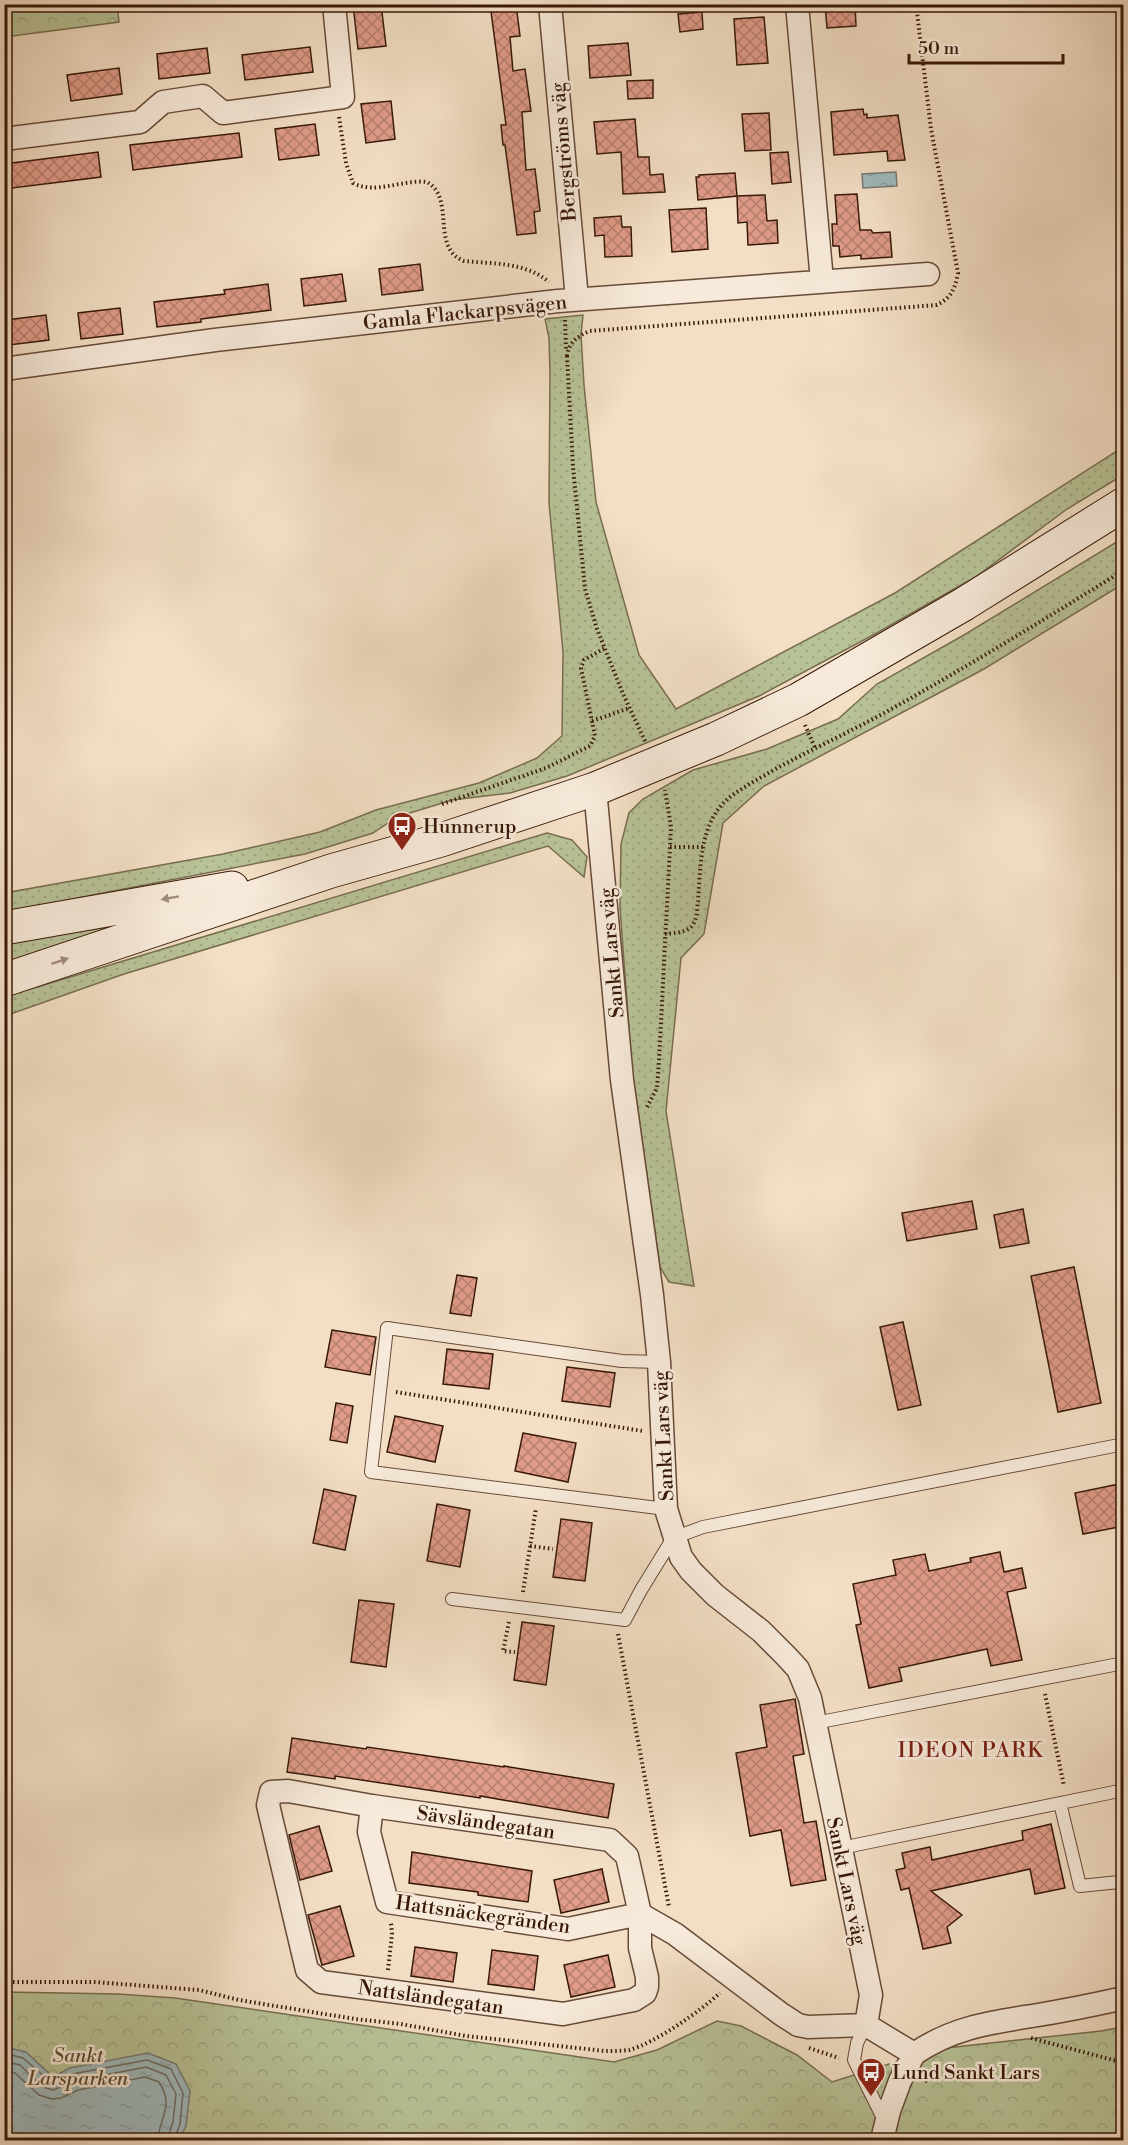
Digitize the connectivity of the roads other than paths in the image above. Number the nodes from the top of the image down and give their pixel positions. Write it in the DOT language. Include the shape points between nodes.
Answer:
graph roads {
  1 [pos="334,4"];
  2 [pos="550,4"];
  3 [pos="796,4"];
  4 [pos="4,139"];
  5 [pos="928,274"];
  6 [pos="822,281"];
  7 [pos="566,300"];
  8 [pos="4,369"];
  9 [pos="1124,504"];
  10 [pos="595,789"];
  11 [pos="331,871"];
  12 [pos="4,928"];
  13 [pos="4,980"];
  14 [pos="659,1362"];
  15 [pos="1124,1444"];
  16 [pos="666,1509"];
  17 [pos="673,1538"];
  18 [pos="452,1599"];
  19 [pos="1124,1663"];
  20 [pos="815,1723"];
  21 [pos="1124,1790"];
  22 [pos="1063,1802"];
  23 [pos="268,1805"];
  24 [pos="372,1806"];
  25 [pos="841,1848"];
  26 [pos="1119,1882"];
  27 [pos="640,1914"];
  28 [pos="1124,1998"];
  29 [pos="866,2025"];
  30 [pos="914,2054"];
  31 [pos="884,2133"];
  1 -- 4 [label="street" via="343,97 223,113 203,96 163,102 140,122"];
  2 -- 7 [label="street, Bergströms väg"];
  3 -- 6 [label="street"];
  5 -- 6 [label="street, Gamla Flackarpsvägen"];
  6 -- 7 [label="street, Gamla Flackarpsvägen"];
  7 -- 8 [label="street, Gamla Flackarpsvägen" via="215,340"];
  9 -- 10 [label="main road" via="964,604 798,700"];
  10 -- 11 [label="main road" via="441,840"];
  10 -- 14 [label="street, Sankt Lars väg" via="622,1080"];
  11 -- 12 [label="main road, one-way"];
  13 -- 11 [label="main road, one-way"];
  14 -- 16 [label="street, Sankt Lars väg"];
  14 -- 16 [label="lane" via="622,1361 387,1328 371,1472"];
  15 -- 17 [label="lane" via="703,1527"];
  16 -- 17 [label="street, Sankt Lars väg"];
  17 -- 18 [label="lane" via="625,1620"];
  17 -- 20 [label="street, Sankt Lars väg" via="691,1571 761,1631 798,1669"];
  19 -- 20 [label="lane"];
  20 -- 25 [label="street, Sankt Lars väg"];
  21 -- 22 [label="lane"];
  22 -- 25 [label="lane"];
  22 -- 26 [label="lane" via="1080,1886"];
  23 -- 24 [label="street, Sävsländegatan" via="271,1792 288,1791"];
  23 -- 27 [label="street, Nattsländegatan" via="307,1970 321,1982 563,2014 634,2000 647,1987 640,1948"];
  24 -- 27 [label="street, Sävsländegatan" via="610,1840 627,1856"];
  24 -- 27 [label="street, Hattsnäckegränden" via="369,1832 387,1902 568,1929"];
  25 -- 29 [label="street, Sankt Lars väg" via="871,1995"];
  27 -- 29 [label="street" via="798,2025"];
  28 -- 30 [label="street" via="962,2029"];
  29 -- 30 [label="street"];
  29 -- 31 [label="lane" via="854,2060"];
  30 -- 31 [label="street" via="896,2091"];
}
